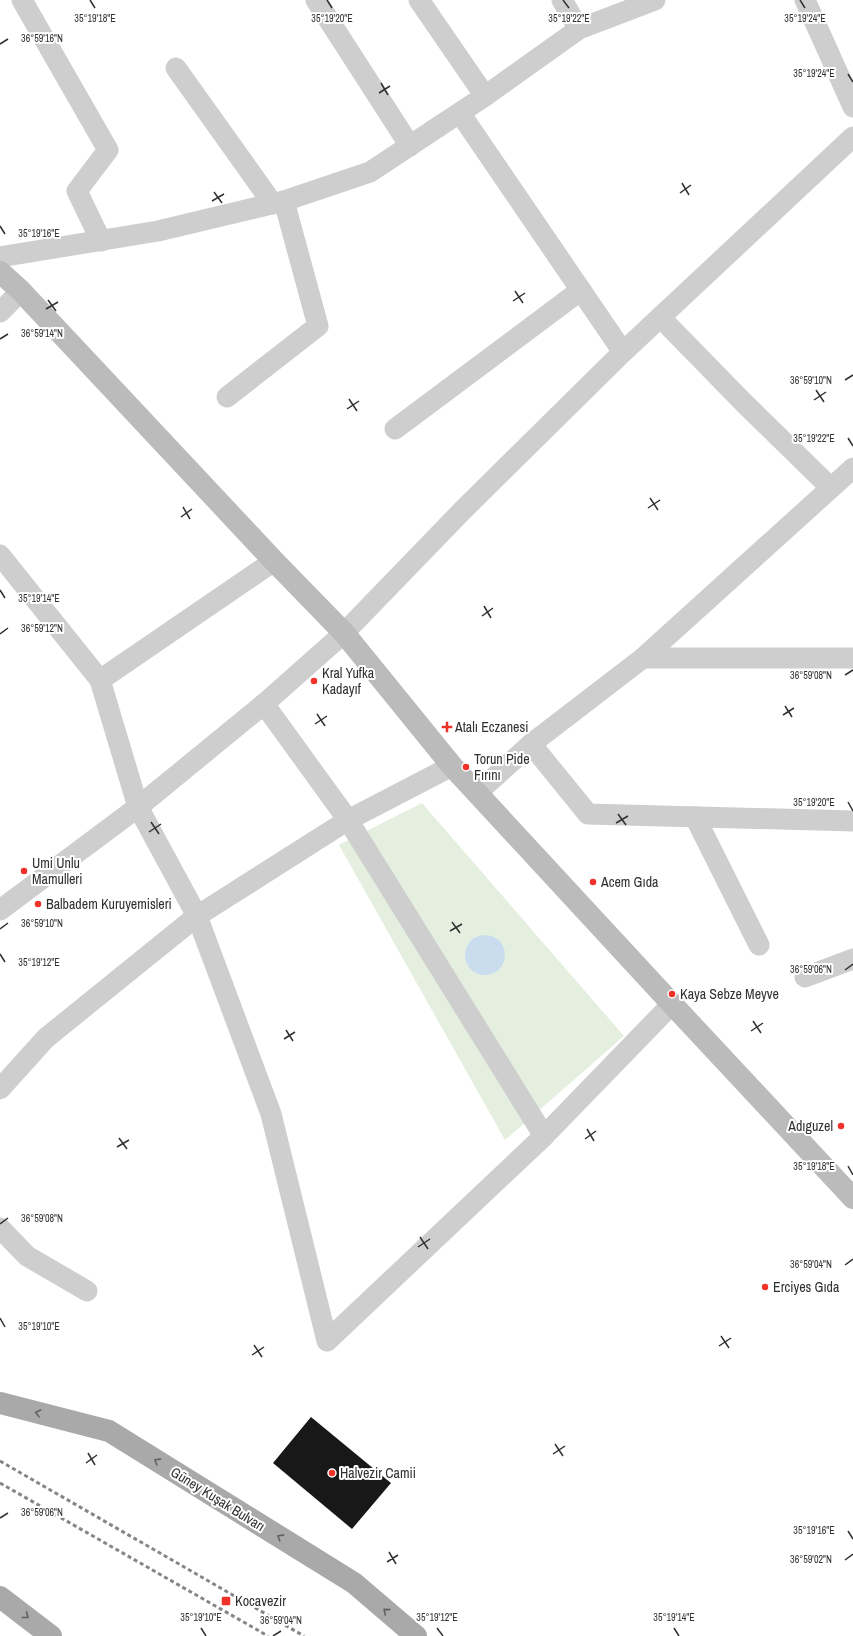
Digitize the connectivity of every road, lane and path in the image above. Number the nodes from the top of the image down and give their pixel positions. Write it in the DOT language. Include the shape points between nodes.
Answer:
graph roads {
  1 [pos="22,0"];
  2 [pos="316,0"];
  3 [pos="419,0"];
  4 [pos="562,0"];
  5 [pos="655,0"];
  6 [pos="805,0"];
  7 [pos="579,29"];
  8 [pos="176,68"];
  9 [pos="485,96"];
  10 [pos="853,107"];
  11 [pos="460,113"];
  12 [pos="853,137"];
  13 [pos="410,146"];
  14 [pos="279,203"];
  15 [pos="101,241"];
  16 [pos="0,257"];
  17 [pos="0,272"];
  18 [pos="581,290"];
  19 [pos="21,291"];
  20 [pos="0,312"];
  21 [pos="660,317"];
  22 [pos="623,352"];
  23 [pos="227,396"];
  24 [pos="395,429"];
  25 [pos="853,468"];
  26 [pos="831,488"];
  27 [pos="0,555"];
  28 [pos="274,561"];
  29 [pos="344,633"];
  30 [pos="643,658"];
  31 [pos="853,658"];
  32 [pos="100,680"];
  33 [pos="264,704"];
  34 [pos="531,744"];
  35 [pos="452,766"];
  36 [pos="477,793"];
  37 [pos="138,807"];
  38 [pos="695,817"];
  39 [pos="348,820"];
  40 [pos="853,821"];
  41 [pos="0,910"];
  42 [pos="196,916"];
  43 [pos="759,945"];
  44 [pos="853,959"];
  45 [pos="805,977"];
  46 [pos="672,1004"];
  47 [pos="0,1089"];
  48 [pos="544,1136"];
  49 [pos="853,1198"];
  50 [pos="0,1228"];
  51 [pos="87,1291"];
  52 [pos="0,1403"];
  53 [pos="0,1597"];
  54 [pos="51,1636"];
  55 [pos="416,1636"];
  1 -- 15 [label="street" via="108,150 77,191"];
  2 -- 13 [label="street"];
  3 -- 9 [label="street"];
  4 -- 7 [label="street"];
  5 -- 7 [label="street"];
  6 -- 10 [label="street"];
  7 -- 9 [label="street"];
  8 -- 14 [label="street"];
  9 -- 11 [label="street"];
  11 -- 13 [label="street"];
  11 -- 18 [label="street"];
  12 -- 21 [label="street"];
  13 -- 14 [label="street" via="370,172"];
  14 -- 15 [label="street" via="158,231"];
  14 -- 23 [label="street" via="318,326"];
  15 -- 16 [label="street"];
  17 -- 19 [label="street"];
  18 -- 22 [label="street"];
  18 -- 24 [label="street"];
  19 -- 20 [label="street"];
  19 -- 28 [label="street"];
  21 -- 22 [label="street"];
  21 -- 26 [label="street"];
  22 -- 29 [label="street" via="462,511"];
  25 -- 26 [label="street"];
  26 -- 30 [label="street"];
  27 -- 32 [label="street"];
  28 -- 29 [label="street"];
  28 -- 32 [label="street"];
  29 -- 33 [label="street"];
  29 -- 35 [label="street"];
  30 -- 31 [label="street"];
  30 -- 34 [label="street"];
  32 -- 37 [label="street"];
  33 -- 37 [label="street"];
  33 -- 39 [label="street"];
  34 -- 36 [label="street"];
  34 -- 38 [label="street" via="588,814"];
  35 -- 36 [label="street"];
  35 -- 39 [label="street"];
  36 -- 46 [label="street"];
  37 -- 41 [label="street"];
  37 -- 42 [label="street"];
  38 -- 40 [label="street"];
  38 -- 43 [label="street"];
  39 -- 42 [label="street"];
  39 -- 48 [label="street"];
  42 -- 47 [label="street" via="46,1038"];
  42 -- 48 [label="street" via="271,1114 327,1341"];
  44 -- 45 [label="street"];
  46 -- 48 [label="street"];
  46 -- 49 [label="street"];
  50 -- 51 [label="street" via="27,1256"];
  55 -- 52 [label="main road, Güney Kuşak Bulvarı, one-way" via="354,1583 109,1431"];
  53 -- 54 [label="main road, one-way"];
}
